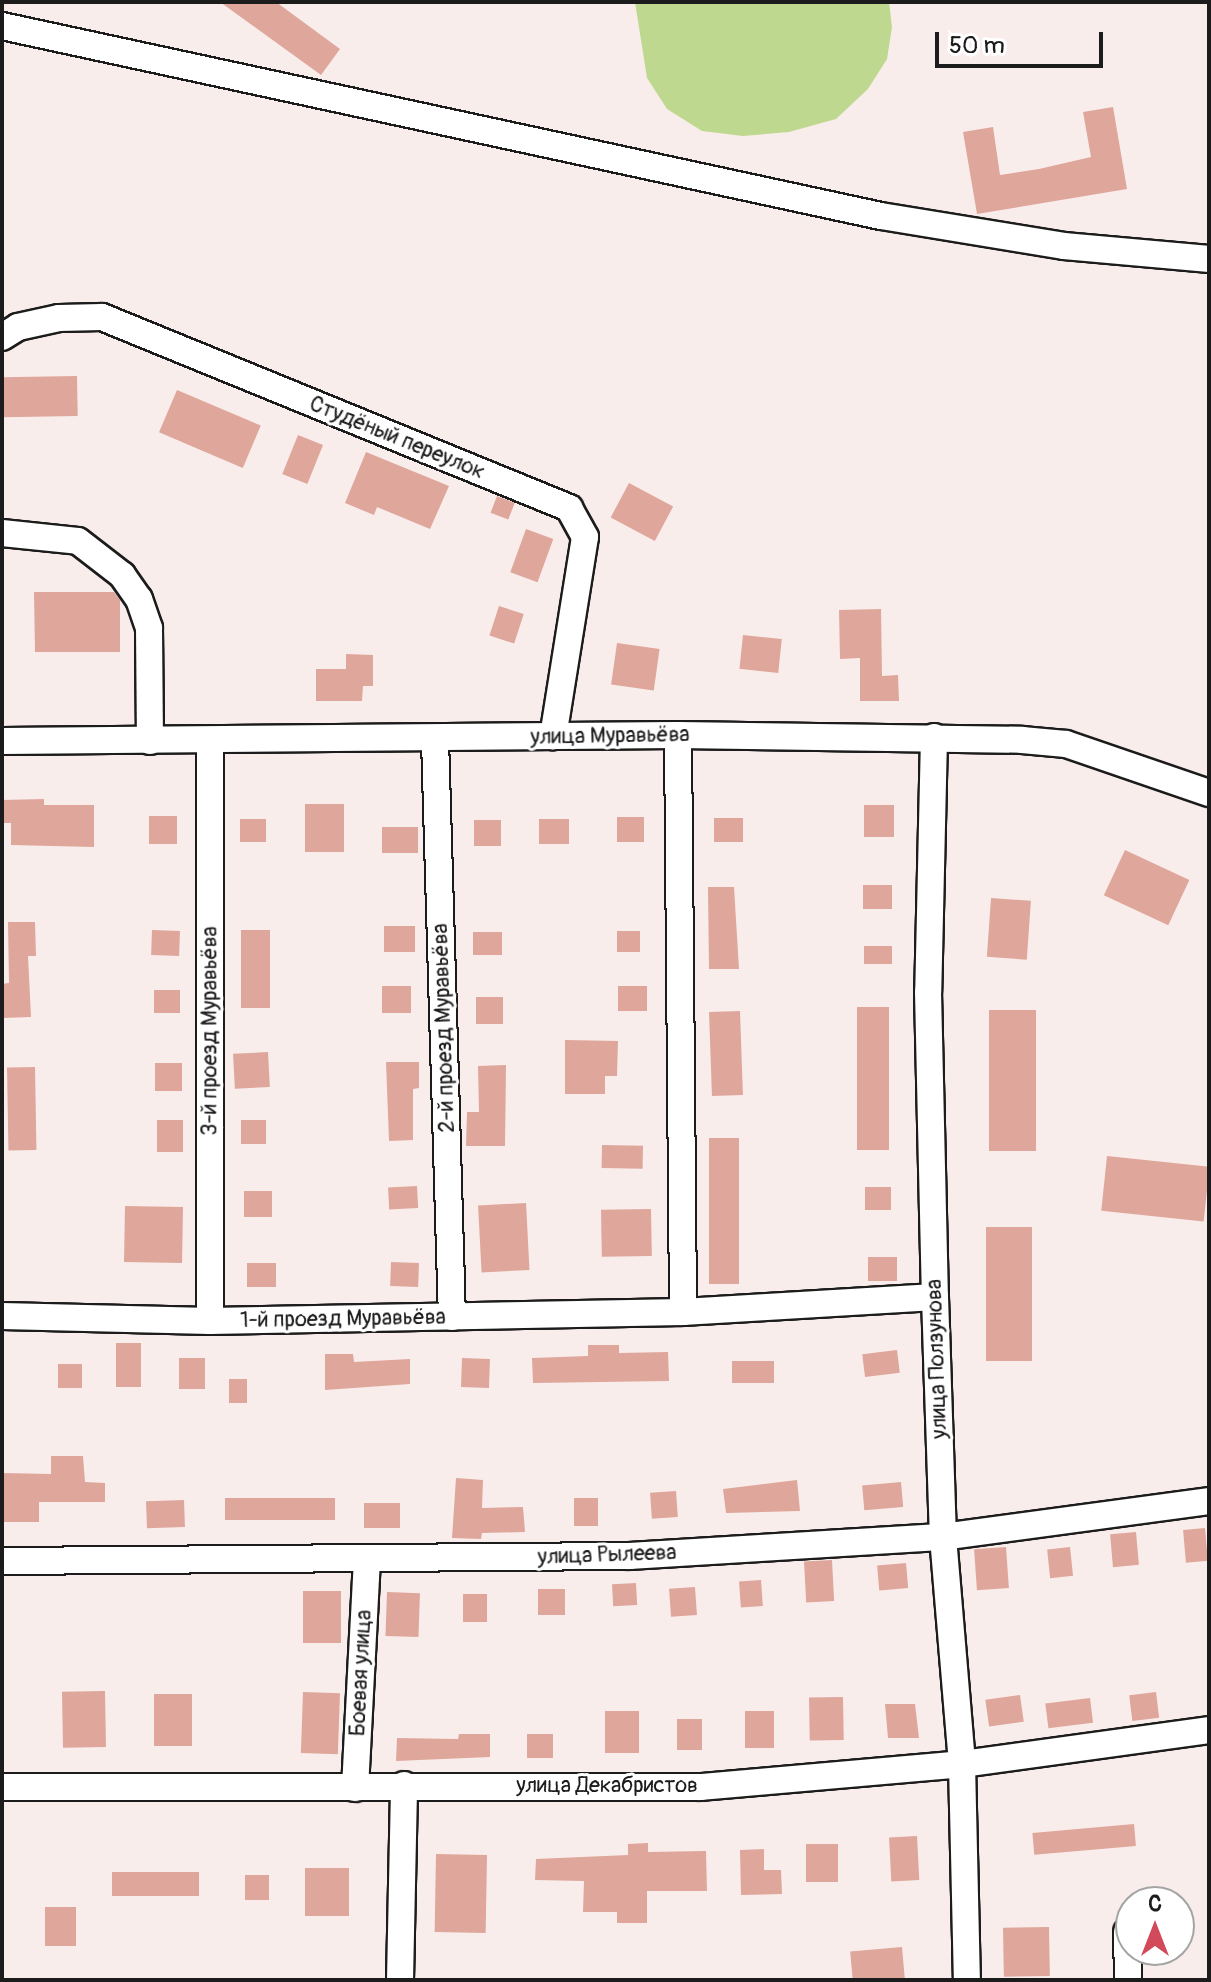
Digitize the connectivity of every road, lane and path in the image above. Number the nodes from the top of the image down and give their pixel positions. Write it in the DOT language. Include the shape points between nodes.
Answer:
graph roads {
  1 [pos="2,26"];
  2 [pos="1209,259"];
  3 [pos="2,337"];
  4 [pos="2,533"];
  5 [pos="678,735"];
  6 [pos="553,736"];
  7 [pos="934,737"];
  8 [pos="435,739"];
  9 [pos="2,741"];
  10 [pos="150,741"];
  11 [pos="210,741"];
  12 [pos="1209,793"];
  13 [pos="935,1297"];
  14 [pos="683,1312"];
  15 [pos="2,1316"];
  16 [pos="452,1317"];
  17 [pos="210,1321"];
  18 [pos="1209,1501"];
  19 [pos="943,1537"];
  20 [pos="367,1559"];
  21 [pos="2,1561"];
  22 [pos="1209,1730"];
  23 [pos="962,1764"];
  24 [pos="404,1785"];
  25 [pos="2,1787"];
  26 [pos="355,1788"];
  27 [pos="400,1980"];
  28 [pos="967,1980"];
  1 -- 2 [label="street" via="881,216 1064,246"];
  3 -- 6 [label="street, Студёный переулок" via="18,327 59,318 102,317 569,508 585,537"];
  4 -- 10 [label="street" via="78,541 122,575 139,599 149,628"];
  5 -- 6 [label="street, улица Муравьёва"];
  5 -- 7 [label="street, улица Муравьёва"];
  5 -- 14 [label="street"];
  6 -- 8 [label="street, улица Муравьёва"];
  7 -- 12 [label="street, улица Муравьёва" via="1066,744"];
  7 -- 13 [label="street, улица Ползунова" via="928,992"];
  8 -- 11 [label="street, улица Муравьёва"];
  8 -- 16 [label="street, 2-й проезд Муравьёва"];
  9 -- 10 [label="street, улица Муравьёва"];
  10 -- 11 [label="street, улица Муравьёва"];
  11 -- 17 [label="street, 3-й проезд Муравьёва"];
  13 -- 14 [label="street, 1-й проезд Муравьёва"];
  13 -- 19 [label="street, улица Ползунова"];
  14 -- 16 [label="street, 1-й проезд Муравьёва"];
  15 -- 17 [label="street, 1-й проезд Муравьёва"];
  16 -- 17 [label="street, 1-й проезд Муравьёва"];
  18 -- 19 [label="street, улица Рылеева"];
  19 -- 20 [label="street, улица Рылеева" via="630,1556"];
  19 -- 23 [label="street, улица Ползунова"];
  20 -- 21 [label="street, улица Рылеева"];
  20 -- 26 [label="street, Боевая улица"];
  22 -- 23 [label="street, улица Декабристов"];
  23 -- 24 [label="street, улица Декабристов" via="701,1787"];
  23 -- 28 [label="street, улица Ползунова"];
  24 -- 26 [label="street, улица Декабристов"];
  24 -- 27 [label="street"];
  25 -- 26 [label="street, улица Декабристов"];
}
